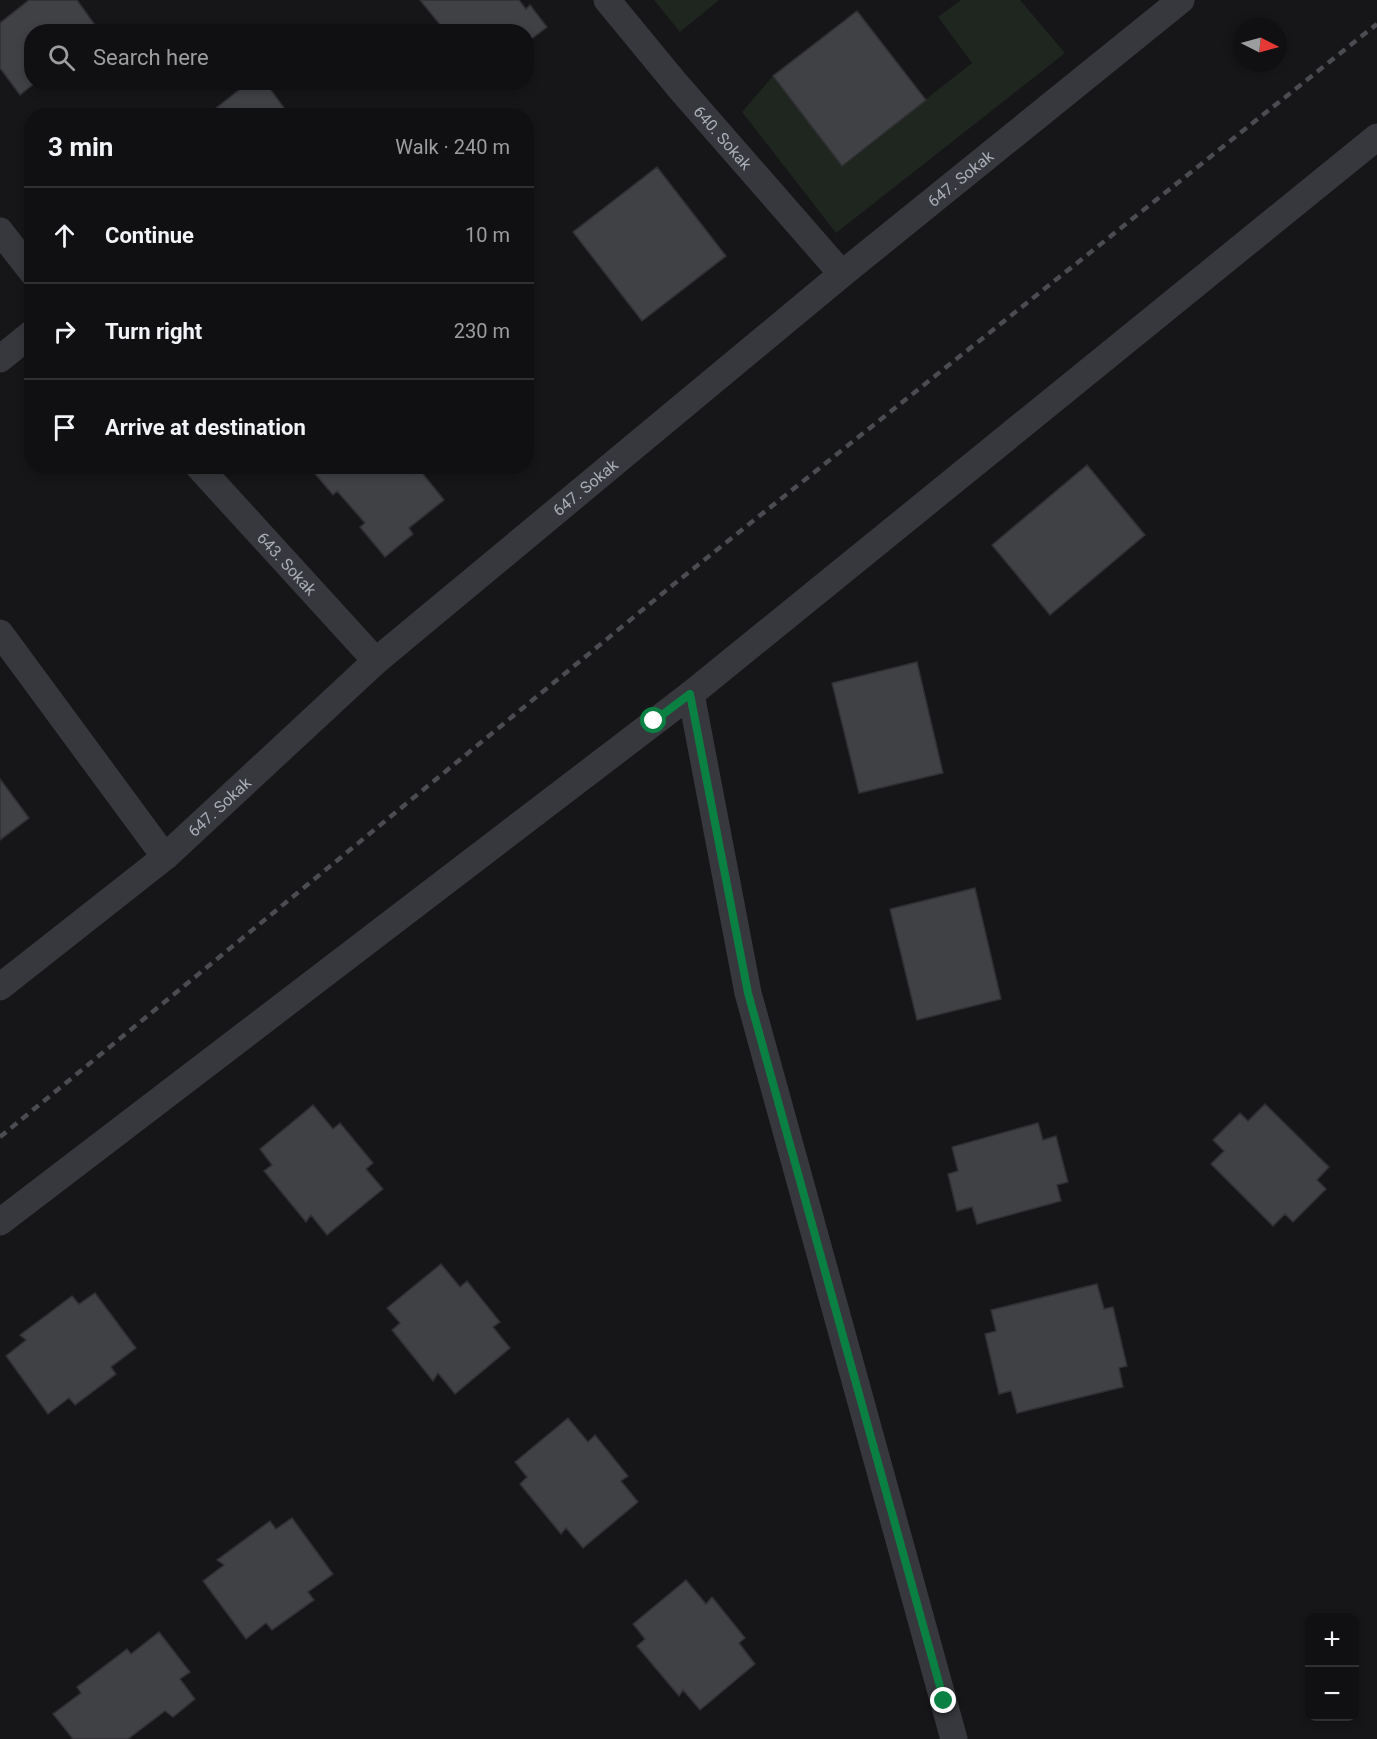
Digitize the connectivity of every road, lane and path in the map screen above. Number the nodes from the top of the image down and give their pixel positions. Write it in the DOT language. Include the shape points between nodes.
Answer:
graph roads {
  1 [pos="607,0"];
  2 [pos="1181,0"];
  3 [pos="1377,137"];
  4 [pos="0,231"];
  5 [pos="24,262"];
  6 [pos="842,274"];
  7 [pos="24,340"];
  8 [pos="0,359"];
  9 [pos="205,474"];
  10 [pos="0,633"];
  11 [pos="376,661"];
  12 [pos="690,694"];
  13 [pos="165,857"];
  14 [pos="0,987"];
  15 [pos="0,1222"];
  16 [pos="954,1739"];
  1 -- 6 [label="street, 640. Sokak"];
  2 -- 6 [label="street, 647. Sokak"];
  3 -- 12 [label="street"];
  4 -- 5 [label="street"];
  6 -- 11 [label="street, 647. Sokak"];
  7 -- 8 [label="street"];
  9 -- 11 [label="street, 643. Sokak"];
  10 -- 13 [label="street"];
  11 -- 13 [label="street, 647. Sokak"];
  12 -- 15 [label="street"];
  12 -- 16 [label="street" via="748,993"];
  13 -- 14 [label="street, 647. Sokak"];
}
